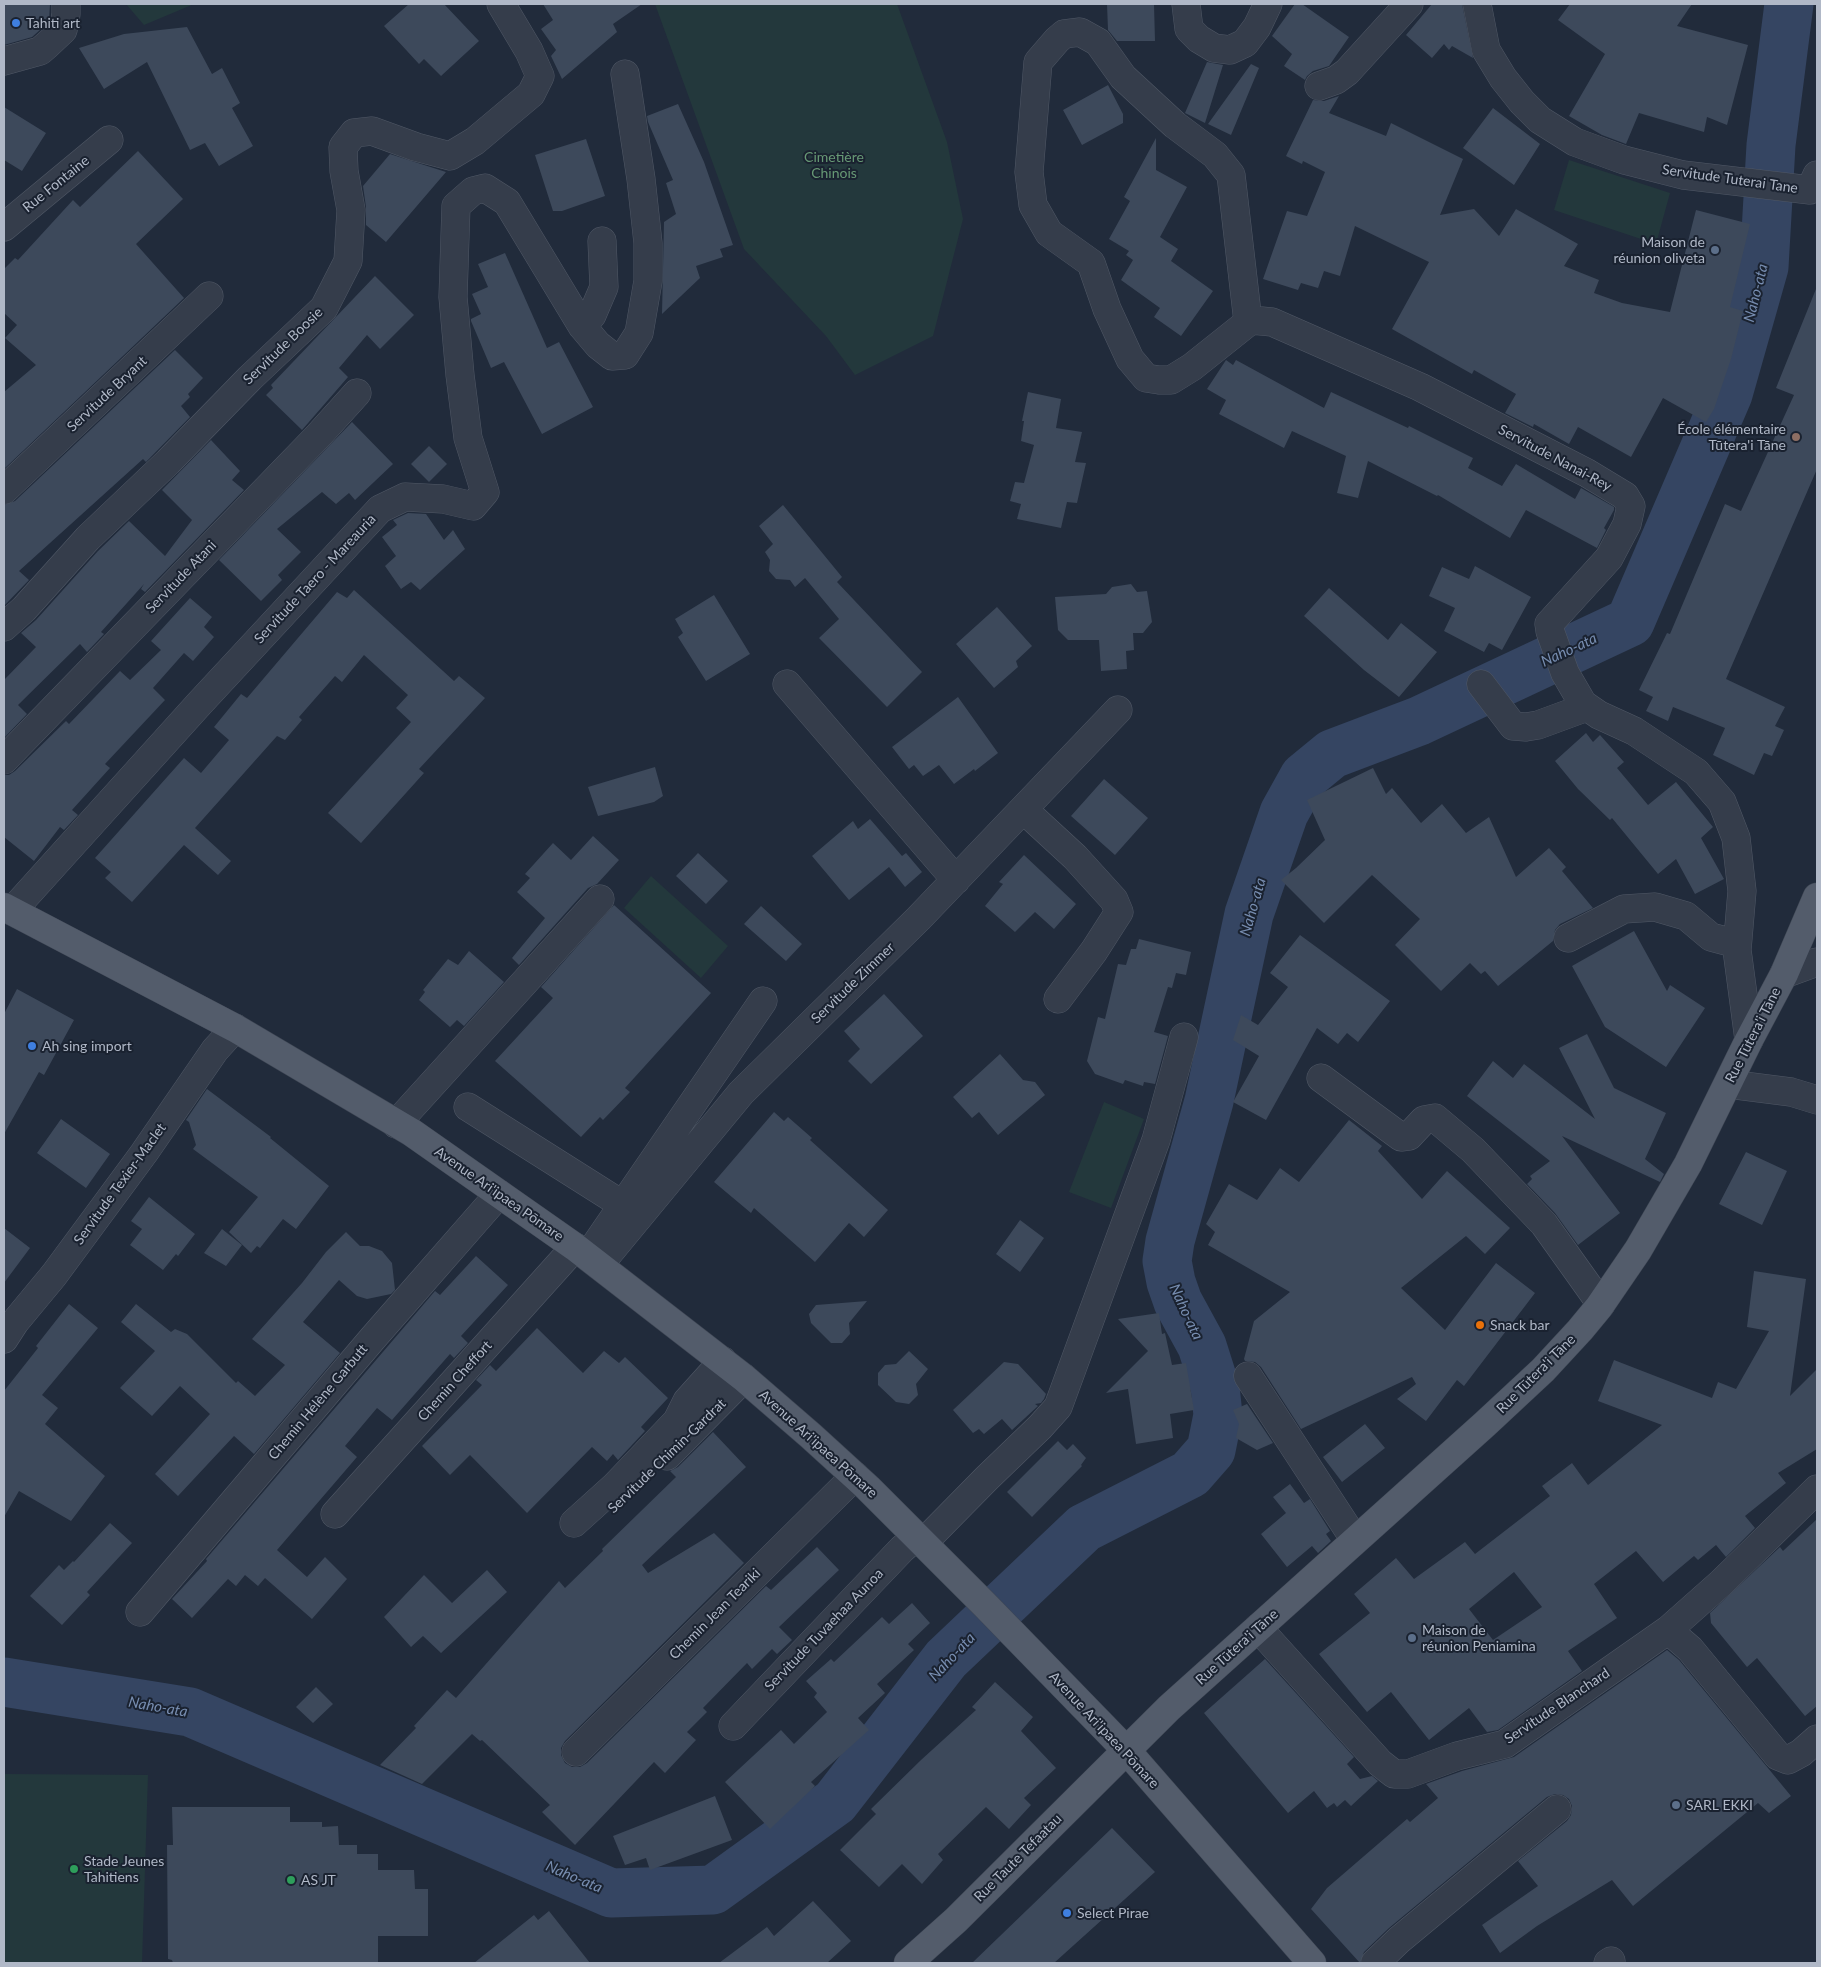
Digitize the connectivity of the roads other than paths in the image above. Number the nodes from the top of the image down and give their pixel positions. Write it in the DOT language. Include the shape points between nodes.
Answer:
graph roads {
  1 [pos="66,4"];
  2 [pos="501,4"];
  3 [pos="1186,4"];
  4 [pos="1268,4"];
  5 [pos="1409,4"];
  6 [pos="1477,4"];
  7 [pos="4,61"];
  8 [pos="625,74"];
  9 [pos="1319,86"];
  10 [pos="109,140"];
  11 [pos="1817,175"];
  12 [pos="4,227"];
  13 [pos="602,241"];
  14 [pos="209,296"];
  15 [pos="1248,322"];
  16 [pos="582,326"];
  17 [pos="357,393"];
  18 [pos="4,490"];
  19 [pos="4,627"];
  20 [pos="787,684"];
  21 [pos="1481,684"];
  22 [pos="1581,699"];
  23 [pos="1118,710"];
  24 [pos="4,760"];
  25 [pos="1024,810"];
  26 [pos="956,880"];
  27 [pos="1817,897"];
  28 [pos="600,899"];
  29 [pos="8,909"];
  30 [pos="1568,938"];
  31 [pos="1737,944"];
  32 [pos="1817,962"];
  33 [pos="1784,974"];
  34 [pos="1058,999"];
  35 [pos="763,1001"];
  36 [pos="235,1028"];
  37 [pos="1184,1036"];
  38 [pos="1749,1040"];
  39 [pos="1321,1078"];
  40 [pos="1728,1084"];
  41 [pos="1817,1100"];
  42 [pos="468,1107"];
  43 [pos="396,1124"];
  44 [pos="499,1194"];
  45 [pos="622,1205"];
  46 [pos="587,1256"];
  47 [pos="1601,1304"];
  48 [pos="4,1339"];
  49 [pos="723,1361"];
  50 [pos="1248,1376"];
  51 [pos="744,1378"];
  52 [pos="854,1476"];
  53 [pos="1817,1489"];
  54 [pos="335,1514"];
  55 [pos="920,1539"];
  56 [pos="1354,1540"];
  57 [pos="140,1612"];
  58 [pos="1258,1628"];
  59 [pos="1668,1630"];
  60 [pos="733,1726"];
  61 [pos="1817,1739"];
  62 [pos="1127,1751"];
  63 [pos="576,1752"];
  64 [pos="1557,1809"];
  65 [pos="1307,1961"];
  66 [pos="908,1963"];
  67 [pos="1375,1963"];
  1 -- 7 [label="street" via="62,30 48,45 40,51"];
  2 -- 19 [label="street, Servitude Boosie" via="540,76 531,94 475,141 450,156 416,148 372,131 354,133 343,147 351,210 348,261 324,308 88,538"];
  3 -- 4 [label="street" via="1189,29 1214,48 1230,50 1245,43"];
  5 -- 9 [label="street" via="1347,72"];
  6 -- 11 [label="street, Servitude Tuterai Tane" via="1486,50 1503,78 1540,120 1575,142 1624,160 1683,175 1810,190"];
  8 -- 16 [label="street, Servitude Taero - Mareauria" via="641,179 648,243 648,282 639,333 625,355 612,356"];
  10 -- 12 [label="street, Rue Fontaine"];
  13 -- 16 [label="street" via="604,287 592,315"];
  14 -- 18 [label="street, Servitude Bryant"];
  15 -- 15 [label="street" via="1171,380 1146,378 1130,360 1091,263 1050,233 1033,206 1029,172 1038,62 1064,34 1080,32 1098,42 1122,77 1174,125 1215,156 1231,175"];
  15 -- 22 [label="street, Servitude Nanai-Rey" via="1253,319 1272,322 1420,387 1626,496 1631,506 1627,524 1608,558 1549,624 1565,673"];
  16 -- 29 [label="street, Servitude Taero - Mareauria" via="507,202 485,188 473,190 456,206 453,297 468,438 485,492 473,506 404,497 380,509"];
  17 -- 24 [label="street, Servitude Atani"];
  20 -- 26 [label="street"];
  21 -- 22 [label="street" via="1510,724 1526,727"];
  22 -- 31 [label="street" via="1599,715 1634,731 1696,772 1722,802 1736,838 1742,891"];
  23 -- 25 [label="street, Servitude Zimmer"];
  25 -- 26 [label="street, Servitude Zimmer"];
  25 -- 34 [label="street" via="1075,857 1114,900 1119,912"];
  26 -- 46 [label="street, Servitude Zimmer" via="742,1094"];
  27 -- 33 [label="main road, Rue Tūtera'i Tāne"];
  28 -- 43 [label="street"];
  29 -- 36 [label="main road, Avenue Ari'ipaea Pōmare"];
  30 -- 31 [label="street" via="1624,909 1656,907 1686,916 1711,936"];
  31 -- 38 [label="street"];
  32 -- 33 [label="street"];
  33 -- 38 [label="main road, Rue Tūtera'i Tāne"];
  35 -- 45 [label="street"];
  36 -- 43 [label="main road, Avenue Ari'ipaea Pōmare"];
  36 -- 48 [label="street, Servitude Texier-Maclet" via="215,1050 139,1160"];
  37 -- 55 [label="street, Servitude Tuvaehaa Aunoa" via="1156,1140 1058,1407"];
  38 -- 40 [label="main road, Rue Tūtera'i Tāne"];
  39 -- 47 [label="street" via="1400,1137 1408,1136 1424,1120 1435,1118 1474,1150 1544,1224"];
  40 -- 41 [label="street" via="1791,1092"];
  40 -- 47 [label="main road, Rue Tūtera'i Tāne" via="1660,1213"];
  42 -- 45 [label="street"];
  43 -- 44 [label="main road, Avenue Ari'ipaea Pōmare"];
  44 -- 46 [label="main road, Avenue Ari'ipaea Pōmare"];
  44 -- 57 [label="street, Chemin Hélène Garbutt"];
  45 -- 46 [label="street"];
  46 -- 49 [label="main road, Avenue Ari'ipaea Pōmare"];
  46 -- 54 [label="street, Chemin Cheffort"];
  47 -- 56 [label="main road, Rue Tūtera'i Tāne" via="1543,1370"];
  49 -- 51 [label="main road, Avenue Ari'ipaea Pōmare"];
  49 -- 51 [label="street, Servitude Chimin-Gardrat" via="687,1400 676,1421 615,1486 582,1528"];
  50 -- 56 [label="street"];
  51 -- 52 [label="main road, Avenue Ari'ipaea Pōmare"];
  52 -- 55 [label="main road, Avenue Ari'ipaea Pōmare"];
  52 -- 63 [label="street, Chemin Jean Teariki"];
  53 -- 59 [label="street"];
  55 -- 60 [label="street, Servitude Tuvaehaa Aunoa" via="902,1549"];
  55 -- 62 [label="main road, Avenue Ari'ipaea Pōmare"];
  56 -- 58 [label="main road, Rue Tūtera'i Tāne"];
  58 -- 59 [label="street, Servitude Blanchard" via="1380,1763 1394,1774 1408,1774 1457,1756 1505,1744"];
  58 -- 62 [label="main road, Rue Tūtera'i Tāne" via="1169,1708"];
  59 -- 61 [label="street" via="1690,1649 1778,1756 1788,1760"];
  62 -- 65 [label="main road, Avenue Ari'ipaea Pōmare"];
  62 -- 66 [label="main road, Rue Taute Tefaatau"];
  64 -- 67 [label="street"];
}
